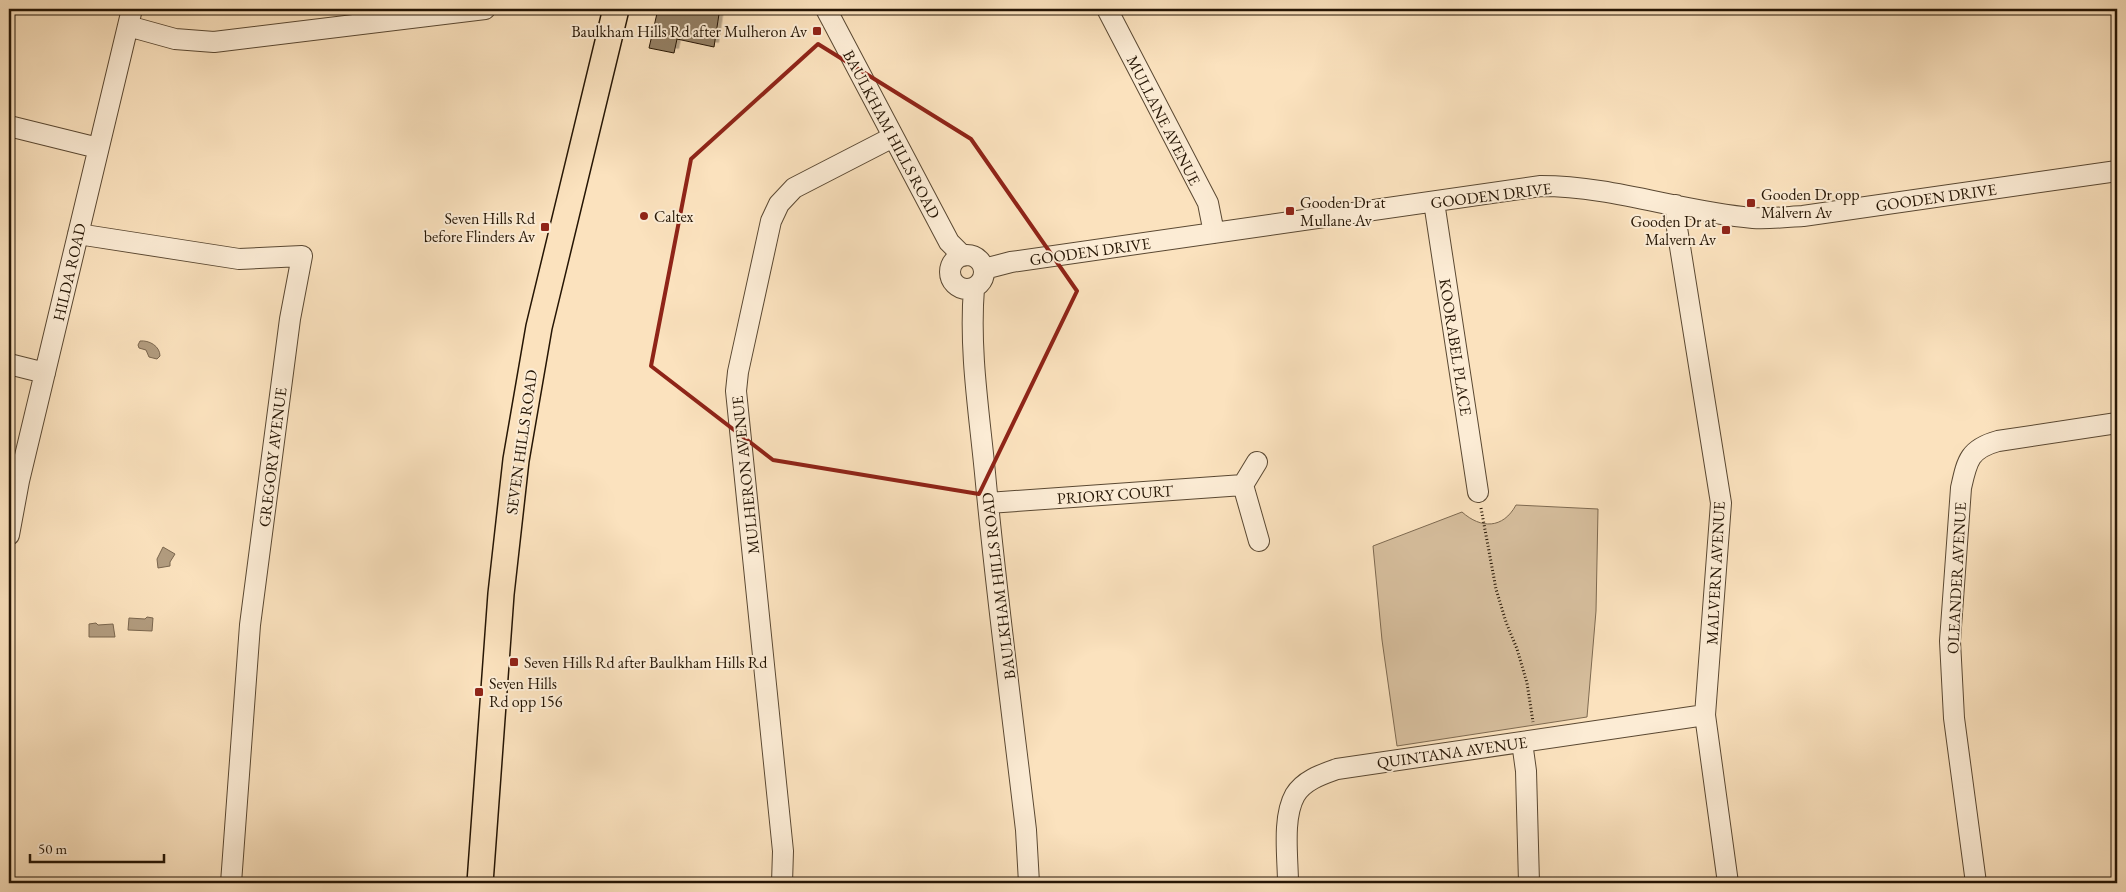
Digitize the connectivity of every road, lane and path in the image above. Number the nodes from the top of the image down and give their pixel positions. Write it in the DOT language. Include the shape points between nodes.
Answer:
graph roads {
  1 [pos="485,9"];
  2 [pos="616,9"];
  3 [pos="826,9"];
  4 [pos="1107,9"];
  5 [pos="404,14"];
  6 [pos="130,18"];
  7 [pos="9,126"];
  8 [pos="892,137"];
  9 [pos="98,148"];
  10 [pos="2117,172"];
  11 [pos="1434,202"];
  12 [pos="1676,205"];
  13 [pos="1214,233"];
  14 [pos="78,234"];
  15 [pos="963,256"];
  16 [pos="984,269"];
  17 [pos="974,288"];
  18 [pos="9,364"];
  19 [pos="45,373"];
  20 [pos="2117,423"];
  21 [pos="1257,462"];
  22 [pos="1243,485"];
  23 [pos="1478,492"];
  24 [pos="988,503"];
  25 [pos="9,535"];
  26 [pos="1259,541"];
  27 [pos="1705,715"];
  28 [pos="1530,741"];
  29 [pos="231,883"];
  30 [pos="480,883"];
  31 [pos="782,883"];
  32 [pos="1029,883"];
  33 [pos="1288,883"];
  34 [pos="1529,883"];
  35 [pos="1728,883"];
  36 [pos="1976,883"];
  1 -- 5 [label="street"];
  2 -- 30 [label="main road, SEVEN HILLS ROAD" via="539,327 516,460 501,594"];
  3 -- 8 [label="street, BAULKHAM HILLS ROAD"];
  4 -- 13 [label="street, MULLANE AVENUE" via="1208,203"];
  5 -- 6 [label="street" via="214,42 175,39"];
  6 -- 9 [label="street, HILDA ROAD"];
  7 -- 9 [label="street"];
  8 -- 15 [label="street, BAULKHAM HILLS ROAD" via="949,242"];
  8 -- 31 [label="street, MULHERON AVENUE" via="794,188 779,204 771,221 736,382 783,851"];
  9 -- 14 [label="street, HILDA ROAD"];
  10 -- 12 [label="street, GOODEN DRIVE" via="1803,216 1754,218"];
  11 -- 12 [label="street, GOODEN DRIVE" via="1560,186 1595,189"];
  11 -- 13 [label="street, GOODEN DRIVE"];
  11 -- 23 [label="street, KOORABEL PLACE"];
  12 -- 27 [label="street, MALVERN AVENUE" via="1721,504"];
  13 -- 16 [label="street, GOODEN DRIVE" via="1011,262"];
  14 -- 19 [label="street, HILDA ROAD"];
  14 -- 29 [label="street, GREGORY AVENUE" via="240,259 302,256 290,319 249,635"];
  15 -- 16 [label="street" via="978,259"];
  15 -- 17 [label="street" via="957,258 951,267 952,280 964,289"];
  16 -- 17 [label="street" via="982,281"];
  17 -- 24 [label="street, BAULKHAM HILLS ROAD" via="973,352"];
  18 -- 19 [label="street"];
  19 -- 25 [label="street, HILDA ROAD"];
  20 -- 36 [label="street, OLEANDER AVENUE" via="1991,442 1974,451 1966,465 1961,488 1950,640 1954,718"];
  21 -- 22 [label="street"];
  22 -- 24 [label="street, PRIORY COURT"];
  22 -- 26 [label="street"];
  23 -- 28 [label="path" via="1496,589 1527,682"];
  24 -- 32 [label="street, BAULKHAM HILLS ROAD" via="1026,830"];
  27 -- 28 [label="street, QUINTANA AVENUE"];
  27 -- 35 [label="street, MALVERN AVENUE"];
  28 -- 33 [label="street, QUINTANA AVENUE" via="1338,769 1314,777 1296,794 1289,816"];
  28 -- 34 [label="street" via="1526,771"];
}
